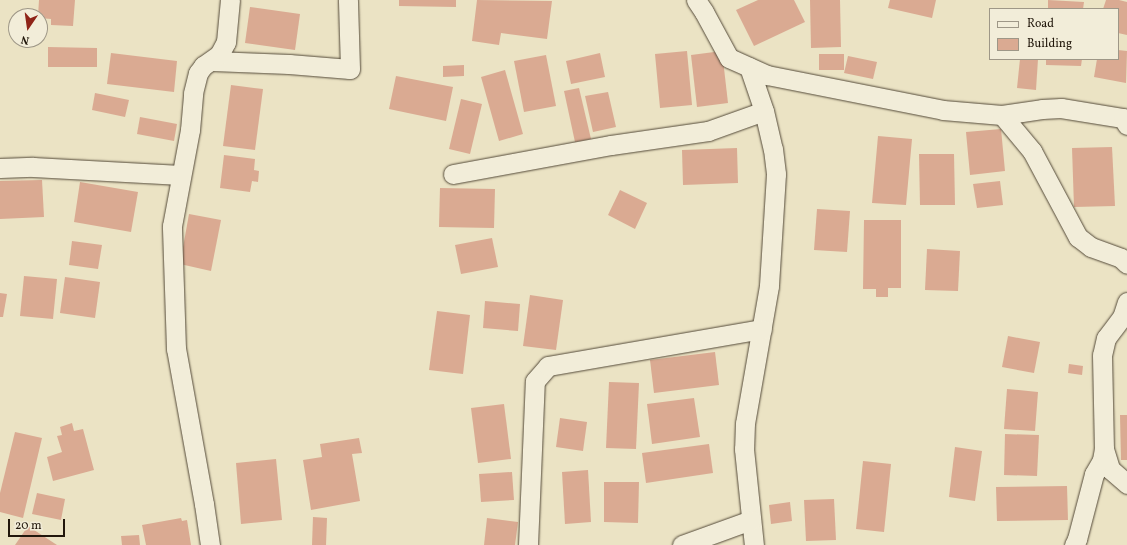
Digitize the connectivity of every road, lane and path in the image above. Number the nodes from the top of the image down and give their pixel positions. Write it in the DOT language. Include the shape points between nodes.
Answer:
graph roads {
  1 [pos="230,0"];
  2 [pos="348,0"];
  3 [pos="705,4"];
  4 [pos="213,61"];
  5 [pos="749,67"];
  6 [pos="767,75"];
  7 [pos="762,106"];
  8 [pos="1002,115"];
  9 [pos="1126,121"];
  10 [pos="0,168"];
  11 [pos="453,174"];
  12 [pos="181,175"];
  13 [pos="1127,264"];
  14 [pos="1127,302"];
  15 [pos="762,328"];
  16 [pos="1104,449"];
  17 [pos="1127,484"];
  18 [pos="751,520"];
  19 [pos="210,545"];
  20 [pos="528,545"];
  21 [pos="682,545"];
  22 [pos="754,545"];
  23 [pos="1074,545"];
  1 -- 4 [label="street" via="226,42"];
  2 -- 4 [label="street" via="350,69"];
  3 -- 5 [label="street" via="729,58"];
  4 -- 12 [label="street" via="203,66 198,73"];
  5 -- 6 [label="street"];
  5 -- 7 [label="street"];
  6 -- 7 [label="street"];
  6 -- 8 [label="street" via="943,110"];
  7 -- 11 [label="street" via="708,131 611,145"];
  7 -- 15 [label="street" via="773,149 776,174 769,286"];
  8 -- 9 [label="street" via="1061,108"];
  8 -- 13 [label="street" via="1032,151 1078,237 1091,247 1121,258"];
  10 -- 12 [label="street" via="33,167"];
  12 -- 19 [label="street" via="172,226 176,349"];
  14 -- 16 [label="street" via="1122,317 1106,338 1102,355"];
  15 -- 18 [label="street" via="744,423"];
  15 -- 20 [label="street" via="548,366 535,381"];
  16 -- 17 [label="street" via="1110,469"];
  16 -- 23 [label="street" via="1102,460 1094,474"];
  18 -- 21 [label="street"];
  18 -- 22 [label="street"];
}
